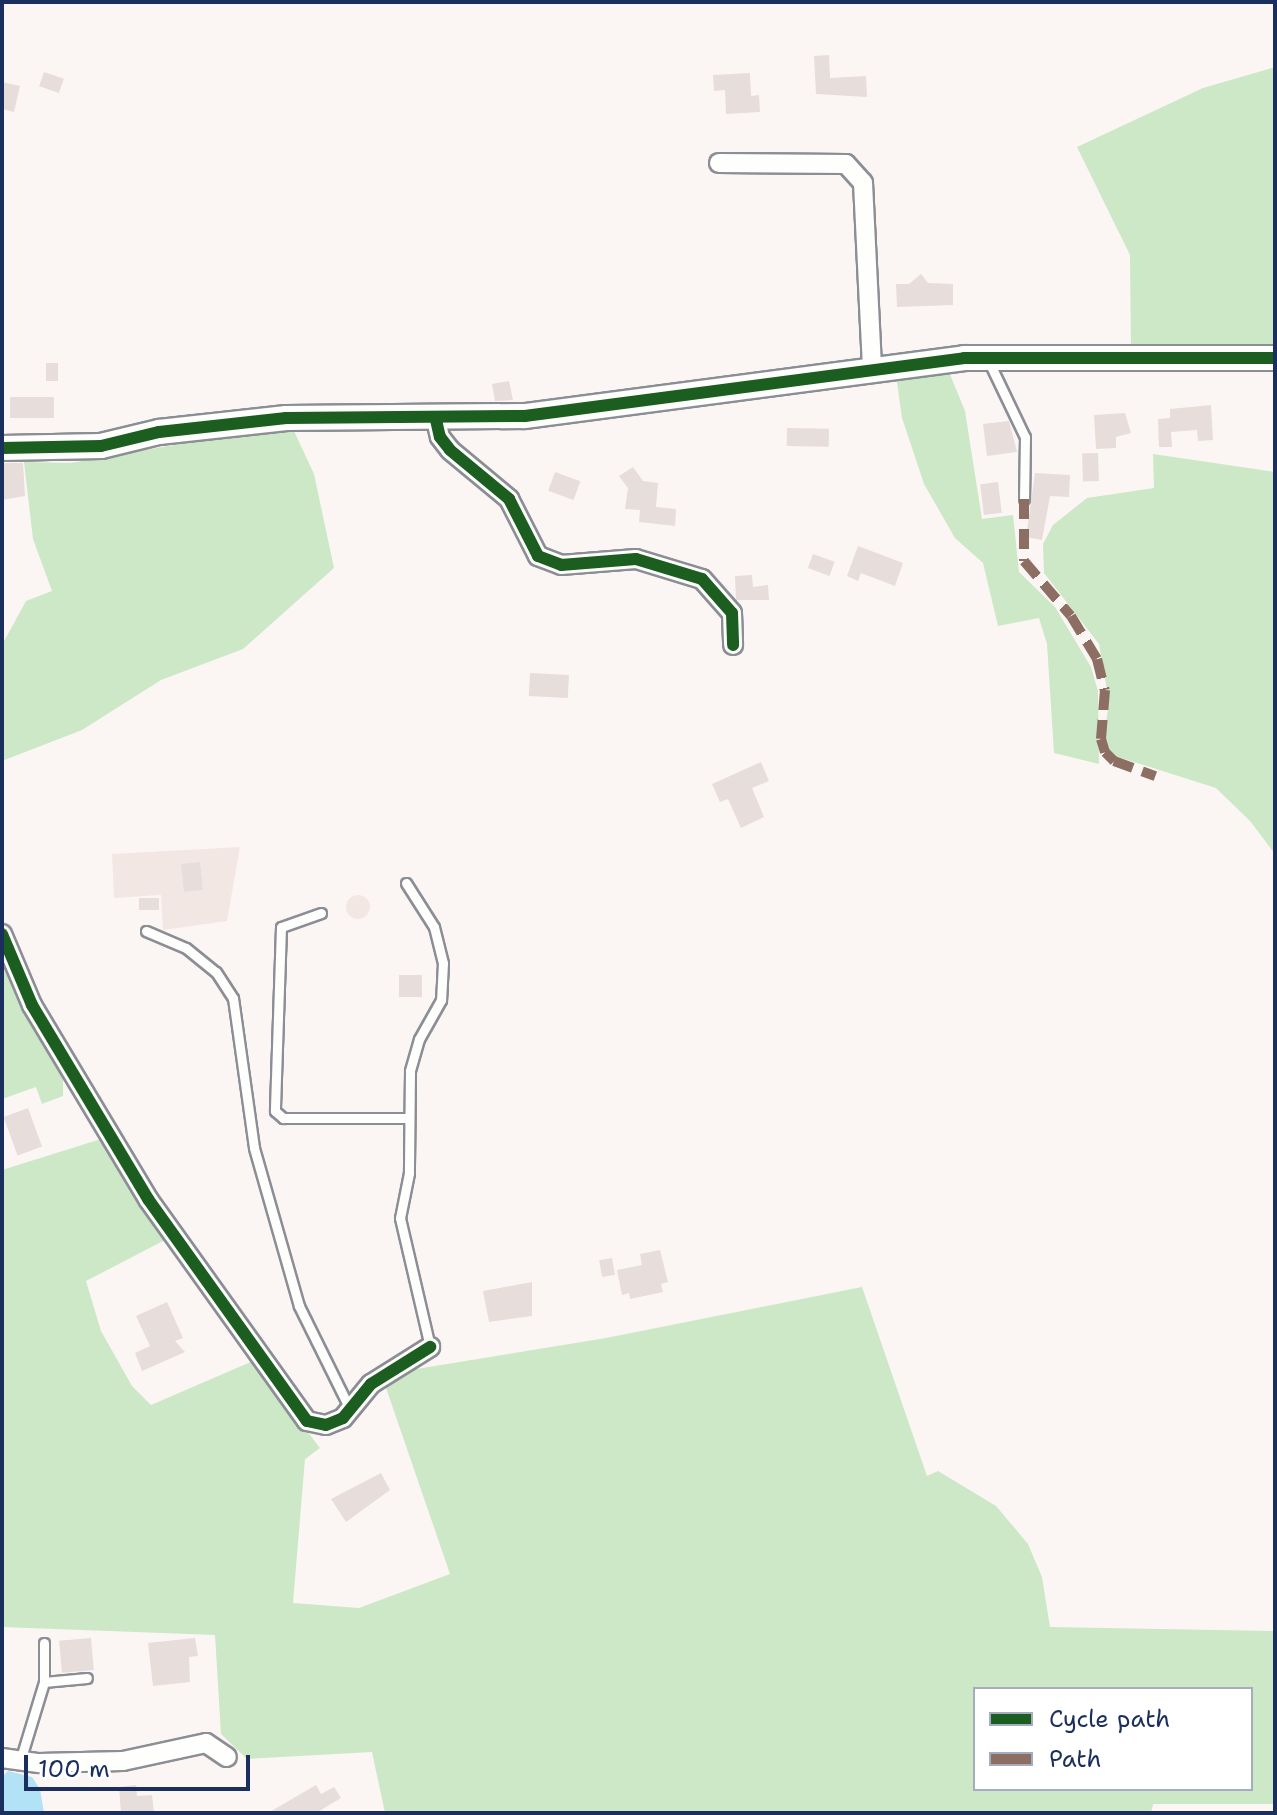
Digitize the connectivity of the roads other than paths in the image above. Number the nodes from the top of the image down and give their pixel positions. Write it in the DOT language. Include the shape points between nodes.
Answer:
graph roads {
  1 [pos="719,163"];
  2 [pos="1275,358"];
  3 [pos="987,359"];
  4 [pos="872,370"];
  5 [pos="436,420"];
  6 [pos="2,448"];
  7 [pos="1024,499"];
  8 [pos="733,645"];
  9 [pos="406,883"];
  10 [pos="321,913"];
  11 [pos="146,931"];
  12 [pos="2,934"];
  13 [pos="407,1118"];
  14 [pos="430,1347"];
  15 [pos="350,1409"];
  16 [pos="44,1643"];
  17 [pos="87,1678"];
  18 [pos="44,1682"];
  19 [pos="227,1757"];
  20 [pos="11,1759"];
  1 -- 4 [label="street" via="846,164 863,183"];
  2 -- 3 [label="street"];
  3 -- 4 [label="street"];
  3 -- 7 [label="lane" via="1025,437"];
  4 -- 5 [label="street" via="525,416"];
  5 -- 6 [label="street" via="286,418 159,432 101,446"];
  5 -- 8 [label="street" via="450,450 509,499 538,556 561,565 636,559 702,579 732,613"];
  9 -- 13 [label="lane" via="434,927 443,981 410,1071"];
  10 -- 13 [label="lane" via="281,927 275,1111 283,1118"];
  11 -- 15 [label="lane" via="186,948 233,998 254,1148 299,1306"];
  12 -- 15 [label="street" via="32,1005 148,1199 285,1395 307,1421 326,1425"];
  13 -- 14 [label="lane" via="409,1173 400,1218"];
  14 -- 15 [label="street" via="371,1384"];
  16 -- 18 [label="lane"];
  17 -- 18 [label="lane"];
  18 -- 20 [label="lane"];
  19 -- 20 [label="street" via="206,1743 123,1761"];
}
